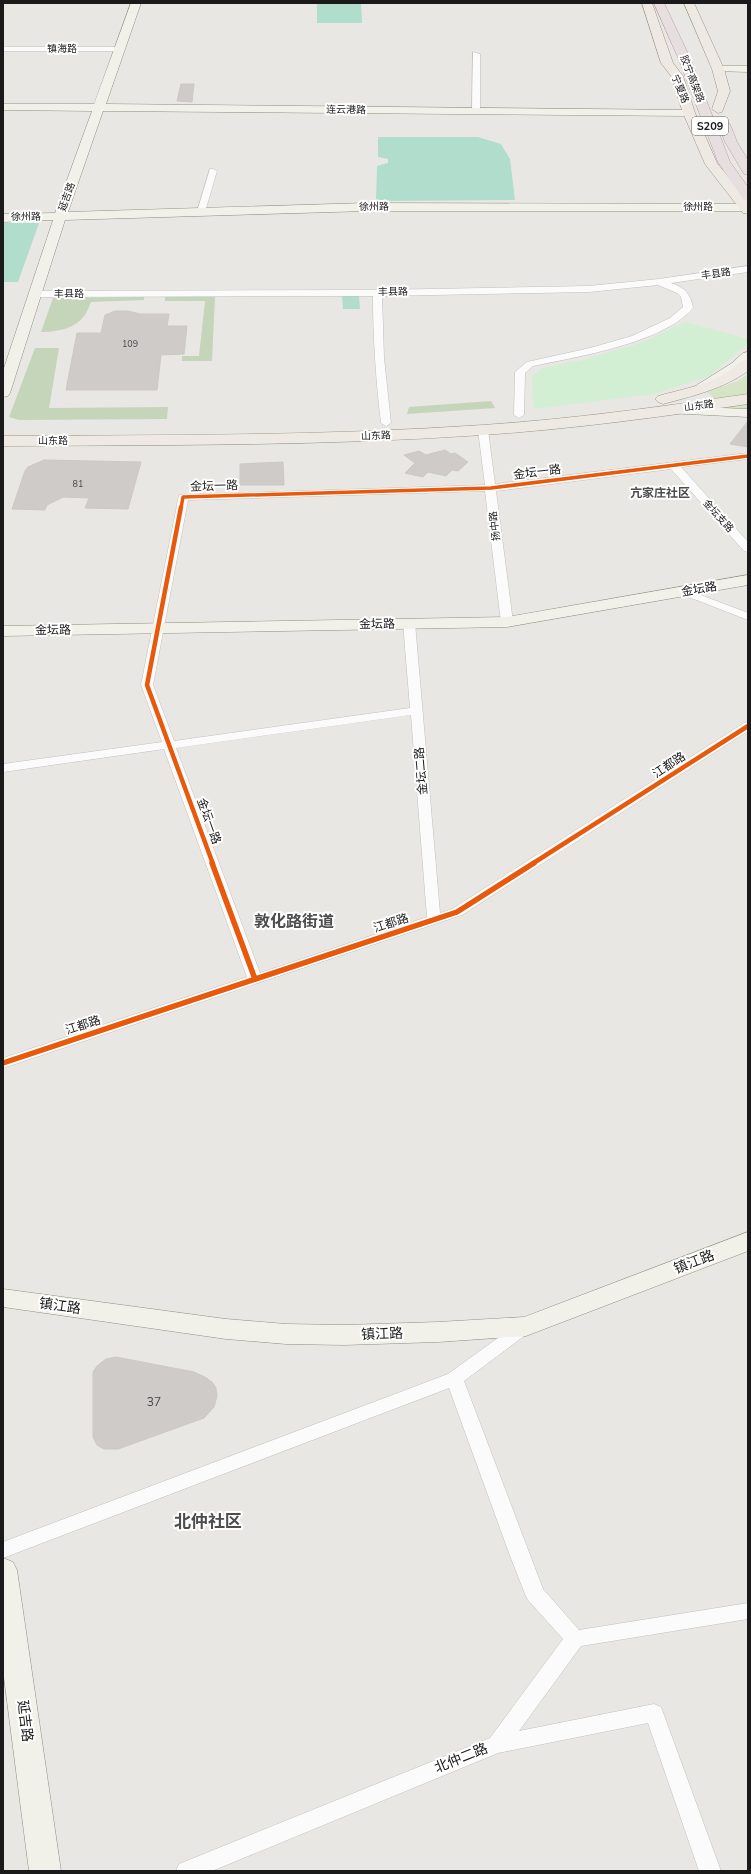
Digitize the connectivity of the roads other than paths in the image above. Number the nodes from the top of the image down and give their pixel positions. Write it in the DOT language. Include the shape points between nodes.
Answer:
graph roads {
  1 [pos="136,3"];
  2 [pos="647,3"];
  3 [pos="659,3"];
  4 [pos="689,3"];
  5 [pos="670,29"];
  6 [pos="684,30"];
  7 [pos="3,49"];
  8 [pos="120,49"];
  9 [pos="674,50"];
  10 [pos="476,54"];
  11 [pos="718,69"];
  12 [pos="748,69"];
  13 [pos="702,72"];
  14 [pos="676,76"];
  15 [pos="712,94"];
  16 [pos="3,106"];
  17 [pos="100,107"];
  18 [pos="718,109"];
  19 [pos="476,111"];
  20 [pos="689,113"];
  21 [pos="213,171"];
  22 [pos="748,171"];
  23 [pos="747,205"];
  24 [pos="202,212"];
  25 [pos="60,217"];
  26 [pos="3,218"];
  27 [pos="748,269"];
  28 [pos="659,282"];
  29 [pos="378,293"];
  30 [pos="36,294"];
  31 [pos="748,356"];
  32 [pos="748,364"];
  33 [pos="702,388"];
  34 [pos="748,389"];
  35 [pos="3,393"];
  36 [pos="748,399"];
  37 [pos="667,405"];
  38 [pos="748,410"];
  39 [pos="748,414"];
  40 [pos="519,415"];
  41 [pos="386,423"];
  42 [pos="3,429"];
  43 [pos="483,430"];
  44 [pos="3,442"];
  45 [pos="748,456"];
  46 [pos="673,465"];
  47 [pos="491,488"];
  48 [pos="748,549"];
  49 [pos="748,580"];
  50 [pos="685,592"];
  51 [pos="748,618"];
  52 [pos="507,622"];
  53 [pos="409,623"];
  54 [pos="156,628"];
  55 [pos="3,631"];
  56 [pos="416,711"];
  57 [pos="748,726"];
  58 [pos="170,744"];
  59 [pos="3,768"];
  60 [pos="434,919"];
  61 [pos="255,979"];
  62 [pos="3,1062"];
  63 [pos="748,1241"];
  64 [pos="3,1298"];
  65 [pos="526,1326"];
  66 [pos="454,1379"];
  67 [pos="3,1550"];
  68 [pos="3,1570"];
  69 [pos="748,1611"];
  70 [pos="575,1639"];
  71 [pos="11,1680"];
  72 [pos="497,1744"];
  73 [pos="45,1871"];
  74 [pos="187,1871"];
  75 [pos="710,1871"];
  1 -- 8 [label="main road, 延吉路"];
  2 -- 14 [label="main road, 宁夏路" via="667,63"];
  3 -- 5 [label="highway, 胶宁高架路 / S209"];
  4 -- 11 [label="main road"];
  5 -- 9 [label="highway" via="669,37"];
  5 -- 23 [label="highway, 胶宁高架路 / S209" via="685,60 724,162"];
  6 -- 13 [label="highway, 胶宁高架路"];
  7 -- 8 [label="street, 镇海路"];
  8 -- 17 [label="main road, 延吉路"];
  9 -- 14 [label="main road"];
  10 -- 19 [label="street"];
  11 -- 12 [label="main road"];
  11 -- 18 [label="main road" via="724,90"];
  14 -- 20 [label="main road, 宁夏路"];
  15 -- 18 [label="highway, 胶宁高架路 / S209"];
  16 -- 17 [label="main road, 连云港路"];
  17 -- 19 [label="main road, 连云港路"];
  17 -- 25 [label="main road, 延吉路"];
  18 -- 22 [label="highway, 胶宁高架路 / S209" via="731,142"];
  19 -- 20 [label="main road, 连云港路"];
  20 -- 23 [label="main road, 宁夏路" via="710,164"];
  21 -- 24 [label="street"];
  23 -- 24 [label="main road, 徐州路" via="368,207"];
  24 -- 25 [label="main road, 徐州路"];
  25 -- 26 [label="main road, 徐州路"];
  25 -- 30 [label="main road, 延吉路"];
  27 -- 28 [label="street, 丰县路"];
  28 -- 29 [label="street, 丰县路" via="589,289"];
  28 -- 40 [label="street" via="677,287 688,300 688,308 679,317 651,331 610,346 530,364 520,372"];
  29 -- 30 [label="street, 丰县路"];
  29 -- 41 [label="street" via="377,341"];
  30 -- 35 [label="main road, 延吉路"];
  31 -- 33 [label="main road"];
  32 -- 33 [label="main road" via="729,378"];
  33 -- 37 [label="main road"];
  34 -- 37 [label="main road, 山东路"];
  36 -- 37 [label="main road, 山东路"];
  37 -- 38 [label="main road"];
  37 -- 39 [label="main road"];
  37 -- 40 [label="main road, 山东路"];
  37 -- 43 [label="main road, 山东路"];
  40 -- 41 [label="main road, 山东路"];
  41 -- 42 [label="main road, 山东路" via="259,427"];
  43 -- 44 [label="main road, 山东路" via="259,439"];
  43 -- 47 [label="street, 扬中路"];
  45 -- 46 [label="street, 金坛一路"];
  46 -- 47 [label="street, 金坛一路"];
  46 -- 48 [label="street, 金坛支路"];
  47 -- 52 [label="street, 扬中路"];
  47 -- 54 [label="street, 金坛一路" via="183,497"];
  49 -- 50 [label="main road, 金坛路"];
  50 -- 51 [label="street"];
  50 -- 52 [label="main road, 金坛路"];
  52 -- 53 [label="main road, 金坛路"];
  53 -- 54 [label="main road, 金坛路"];
  53 -- 56 [label="street, 金坛二路"];
  54 -- 55 [label="main road, 金坛路"];
  54 -- 58 [label="street, 金坛一路" via="147,685"];
  56 -- 58 [label="street"];
  56 -- 60 [label="street, 金坛二路"];
  57 -- 60 [label="street, 江都路" via="457,912"];
  58 -- 59 [label="street"];
  58 -- 61 [label="street, 金坛一路"];
  60 -- 61 [label="street, 江都路"];
  61 -- 62 [label="street, 江都路"];
  63 -- 65 [label="main road, 镇江路"];
  64 -- 65 [label="main road, 镇江路" via="226,1329 286,1334 352,1335"];
  65 -- 66 [label="street"];
  66 -- 67 [label="street"];
  66 -- 70 [label="street" via="535,1594"];
  68 -- 71 [label="main road, 延吉路"];
  69 -- 70 [label="street"];
  70 -- 72 [label="street, 北仲二路"];
  71 -- 73 [label="main road, 延吉路"];
  72 -- 74 [label="street, 北仲二路"];
  72 -- 75 [label="street" via="654,1713"];
}
